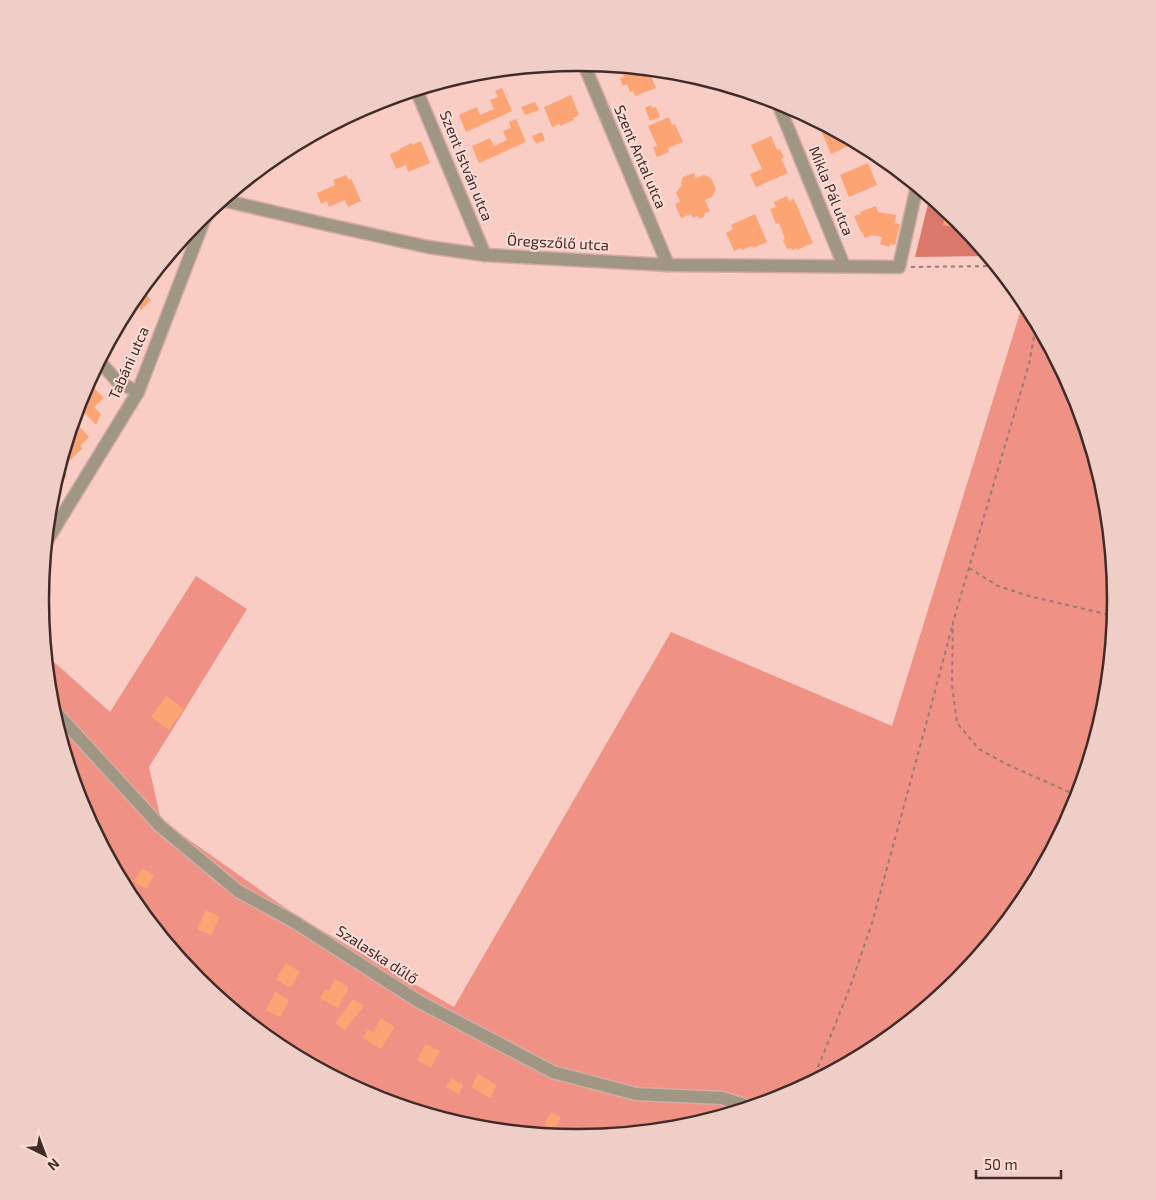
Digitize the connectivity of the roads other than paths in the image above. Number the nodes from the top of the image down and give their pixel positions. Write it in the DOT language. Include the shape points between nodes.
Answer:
graph roads {
  1 [pos="587,71"];
  2 [pos="418,96"];
  3 [pos="781,111"];
  4 [pos="916,193"];
  5 [pos="229,202"];
  6 [pos="200,230"];
  7 [pos="485,255"];
  8 [pos="668,265"];
  9 [pos="844,266"];
  10 [pos="103,366"];
  11 [pos="138,392"];
  12 [pos="53,530"];
  13 [pos="63,720"];
  14 [pos="740,1104"];
  1 -- 8 [label="street, Szent Antal utca"];
  2 -- 7 [label="street, Szent István utca"];
  3 -- 9 [label="street, Mikla Pál utca"];
  4 -- 9 [label="street, Öregszőlő utca" via="899,267"];
  5 -- 7 [label="street, Öregszőlő utca" via="428,247"];
  6 -- 11 [label="street, Tabáni utca"];
  7 -- 8 [label="street, Öregszőlő utca"];
  8 -- 9 [label="street, Öregszőlő utca"];
  10 -- 11 [label="street" via="118,382"];
  11 -- 12 [label="street, Tabáni utca"];
  13 -- 14 [label="street, Szalaska dűlő" via="160,826 238,891 293,921 418,1001 553,1072 636,1094 722,1098"];
}
